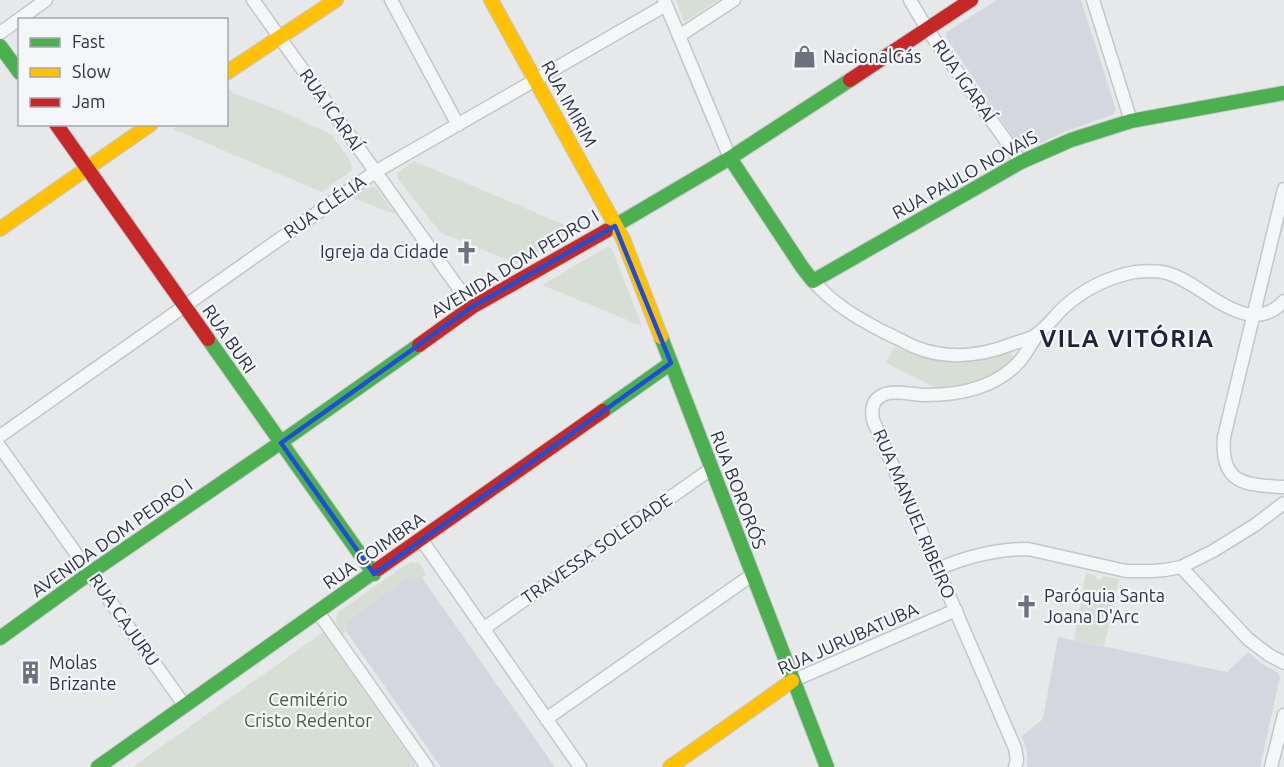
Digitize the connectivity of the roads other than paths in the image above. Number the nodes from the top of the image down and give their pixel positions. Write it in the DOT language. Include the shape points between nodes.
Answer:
graph roads {
  1 [pos="46,0"];
  2 [pos="253,0"];
  3 [pos="336,0"];
  4 [pos="391,0"];
  5 [pos="491,0"];
  6 [pos="734,0"];
  7 [pos="910,0"];
  8 [pos="971,0"];
  9 [pos="1093,0"];
  10 [pos="665,3"];
  11 [pos="21,18"];
  12 [pos="18,20"];
  13 [pos="927,28"];
  14 [pos="0,33"];
  15 [pos="679,36"];
  16 [pos="279,37"];
  17 [pos="0,46"];
  18 [pos="18,70"];
  19 [pos="228,72"];
  20 [pos="535,80"];
  21 [pos="1284,93"];
  22 [pos="1131,121"];
  23 [pos="458,125"];
  24 [pos="57,126"];
  25 [pos="148,126"];
  26 [pos="730,158"];
  27 [pos="1021,162"];
  28 [pos="87,168"];
  29 [pos="375,172"];
  30 [pos="1284,189"];
  31 [pos="615,226"];
  32 [pos="0,229"];
  33 [pos="813,281"];
  34 [pos="1284,301"];
  35 [pos="184,306"];
  36 [pos="472,307"];
  37 [pos="1254,315"];
  38 [pos="1036,335"];
  39 [pos="671,363"];
  40 [pos="0,436"];
  41 [pos="281,443"];
  42 [pos="0,447"];
  43 [pos="711,470"];
  44 [pos="1284,487"];
  45 [pos="1284,503"];
  46 [pos="422,540"];
  47 [pos="1181,567"];
  48 [pos="938,569"];
  49 [pos="90,573"];
  50 [pos="374,574"];
  51 [pos="752,575"];
  52 [pos="956,610"];
  53 [pos="318,612"];
  54 [pos="483,629"];
  55 [pos="0,638"];
  56 [pos="1284,663"];
  57 [pos="792,681"];
  58 [pos="185,706"];
  59 [pos="1284,715"];
  60 [pos="546,719"];
  61 [pos="98,767"];
  62 [pos="427,767"];
  63 [pos="580,767"];
  64 [pos="670,767"];
  65 [pos="826,767"];
  66 [pos="1015,767"];
  67 [pos="1271,767"];
  1 -- 11 [label="street"];
  2 -- 16 [label="street, RUA ICARAÍ"];
  3 -- 16 [label="street"];
  4 -- 23 [label="street"];
  5 -- 20 [label="street, RUA IMIRIM"];
  6 -- 15 [label="street"];
  7 -- 13 [label="street, RUA IGARAÍ"];
  8 -- 13 [label="street, AVENIDA DOM PEDRO I"];
  9 -- 22 [label="street"];
  10 -- 15 [label="street"];
  10 -- 20 [label="street, RUA CLÉLIA"];
  12 -- 14 [label="street"];
  13 -- 26 [label="street, AVENIDA DOM PEDRO I"];
  13 -- 27 [label="street, RUA IGARAÍ"];
  15 -- 26 [label="street"];
  16 -- 19 [label="street"];
  16 -- 29 [label="street, RUA ICARAÍ"];
  17 -- 18 [label="street"];
  20 -- 23 [label="street, RUA CLÉLIA"];
  20 -- 31 [label="street, RUA IMIRIM"];
  21 -- 22 [label="street, RUA PAULO NOVAIS"];
  22 -- 27 [label="street, RUA PAULO NOVAIS" via="1071,140"];
  23 -- 29 [label="street, RUA CLÉLIA"];
  24 -- 28 [label="street, RUA BURI"];
  25 -- 28 [label="street"];
  26 -- 31 [label="street, AVENIDA DOM PEDRO I"];
  26 -- 33 [label="street"];
  27 -- 33 [label="street, RUA PAULO NOVAIS"];
  28 -- 32 [label="street"];
  28 -- 35 [label="street, RUA BURI"];
  29 -- 35 [label="street, RUA CLÉLIA"];
  29 -- 36 [label="street, RUA ICARAÍ"];
  30 -- 37 [label="street"];
  31 -- 36 [label="street, AVENIDA DOM PEDRO I"];
  31 -- 39 [label="street, RUA BORORÓS"];
  33 -- 38 [label="street" via="850,314 927,351 970,355"];
  34 -- 37 [label="street" via="1278,308"];
  35 -- 40 [label="street, RUA CLÉLIA"];
  35 -- 41 [label="street, RUA BURI"];
  36 -- 41 [label="street, AVENIDA DOM PEDRO I"];
  37 -- 38 [label="street" via="1230,309 1167,273 1151,271 1113,278 1090,288"];
  37 -- 44 [label="street" via="1224,436 1224,458 1231,474 1244,482"];
  38 -- 48 [label="street, RUA MANUEL RIBEIRO" via="1018,362 988,384 949,394 891,393 873,403 873,420"];
  39 -- 43 [label="street, RUA BORORÓS"];
  39 -- 46 [label="street, RUA COIMBRA"];
  41 -- 49 [label="street, AVENIDA DOM PEDRO I"];
  41 -- 50 [label="street, RUA BURI"];
  42 -- 49 [label="street, RUA CAJURU"];
  43 -- 51 [label="street, RUA BORORÓS"];
  43 -- 54 [label="street, TRAVESSA SOLEDADE"];
  45 -- 47 [label="street" via="1255,525"];
  46 -- 50 [label="street, RUA COIMBRA"];
  46 -- 54 [label="street"];
  47 -- 48 [label="street" via="1126,570 1047,552 1012,549 978,554"];
  47 -- 56 [label="street" via="1248,639"];
  48 -- 52 [label="street, RUA MANUEL RIBEIRO"];
  49 -- 55 [label="street, AVENIDA DOM PEDRO I"];
  49 -- 58 [label="street, RUA CAJURU"];
  50 -- 53 [label="street, RUA COIMBRA"];
  51 -- 57 [label="street, RUA BORORÓS"];
  51 -- 60 [label="street"];
  52 -- 57 [label="street, RUA JURUBATUBA"];
  52 -- 66 [label="street, RUA MANUEL RIBEIRO" via="1015,748"];
  53 -- 58 [label="street, RUA COIMBRA"];
  53 -- 62 [label="street"];
  54 -- 60 [label="street"];
  57 -- 64 [label="street, RUA JURUBATUBA"];
  57 -- 65 [label="street, RUA BORORÓS"];
  58 -- 61 [label="street, RUA COIMBRA"];
  59 -- 67 [label="street"];
  60 -- 63 [label="street"];
}
